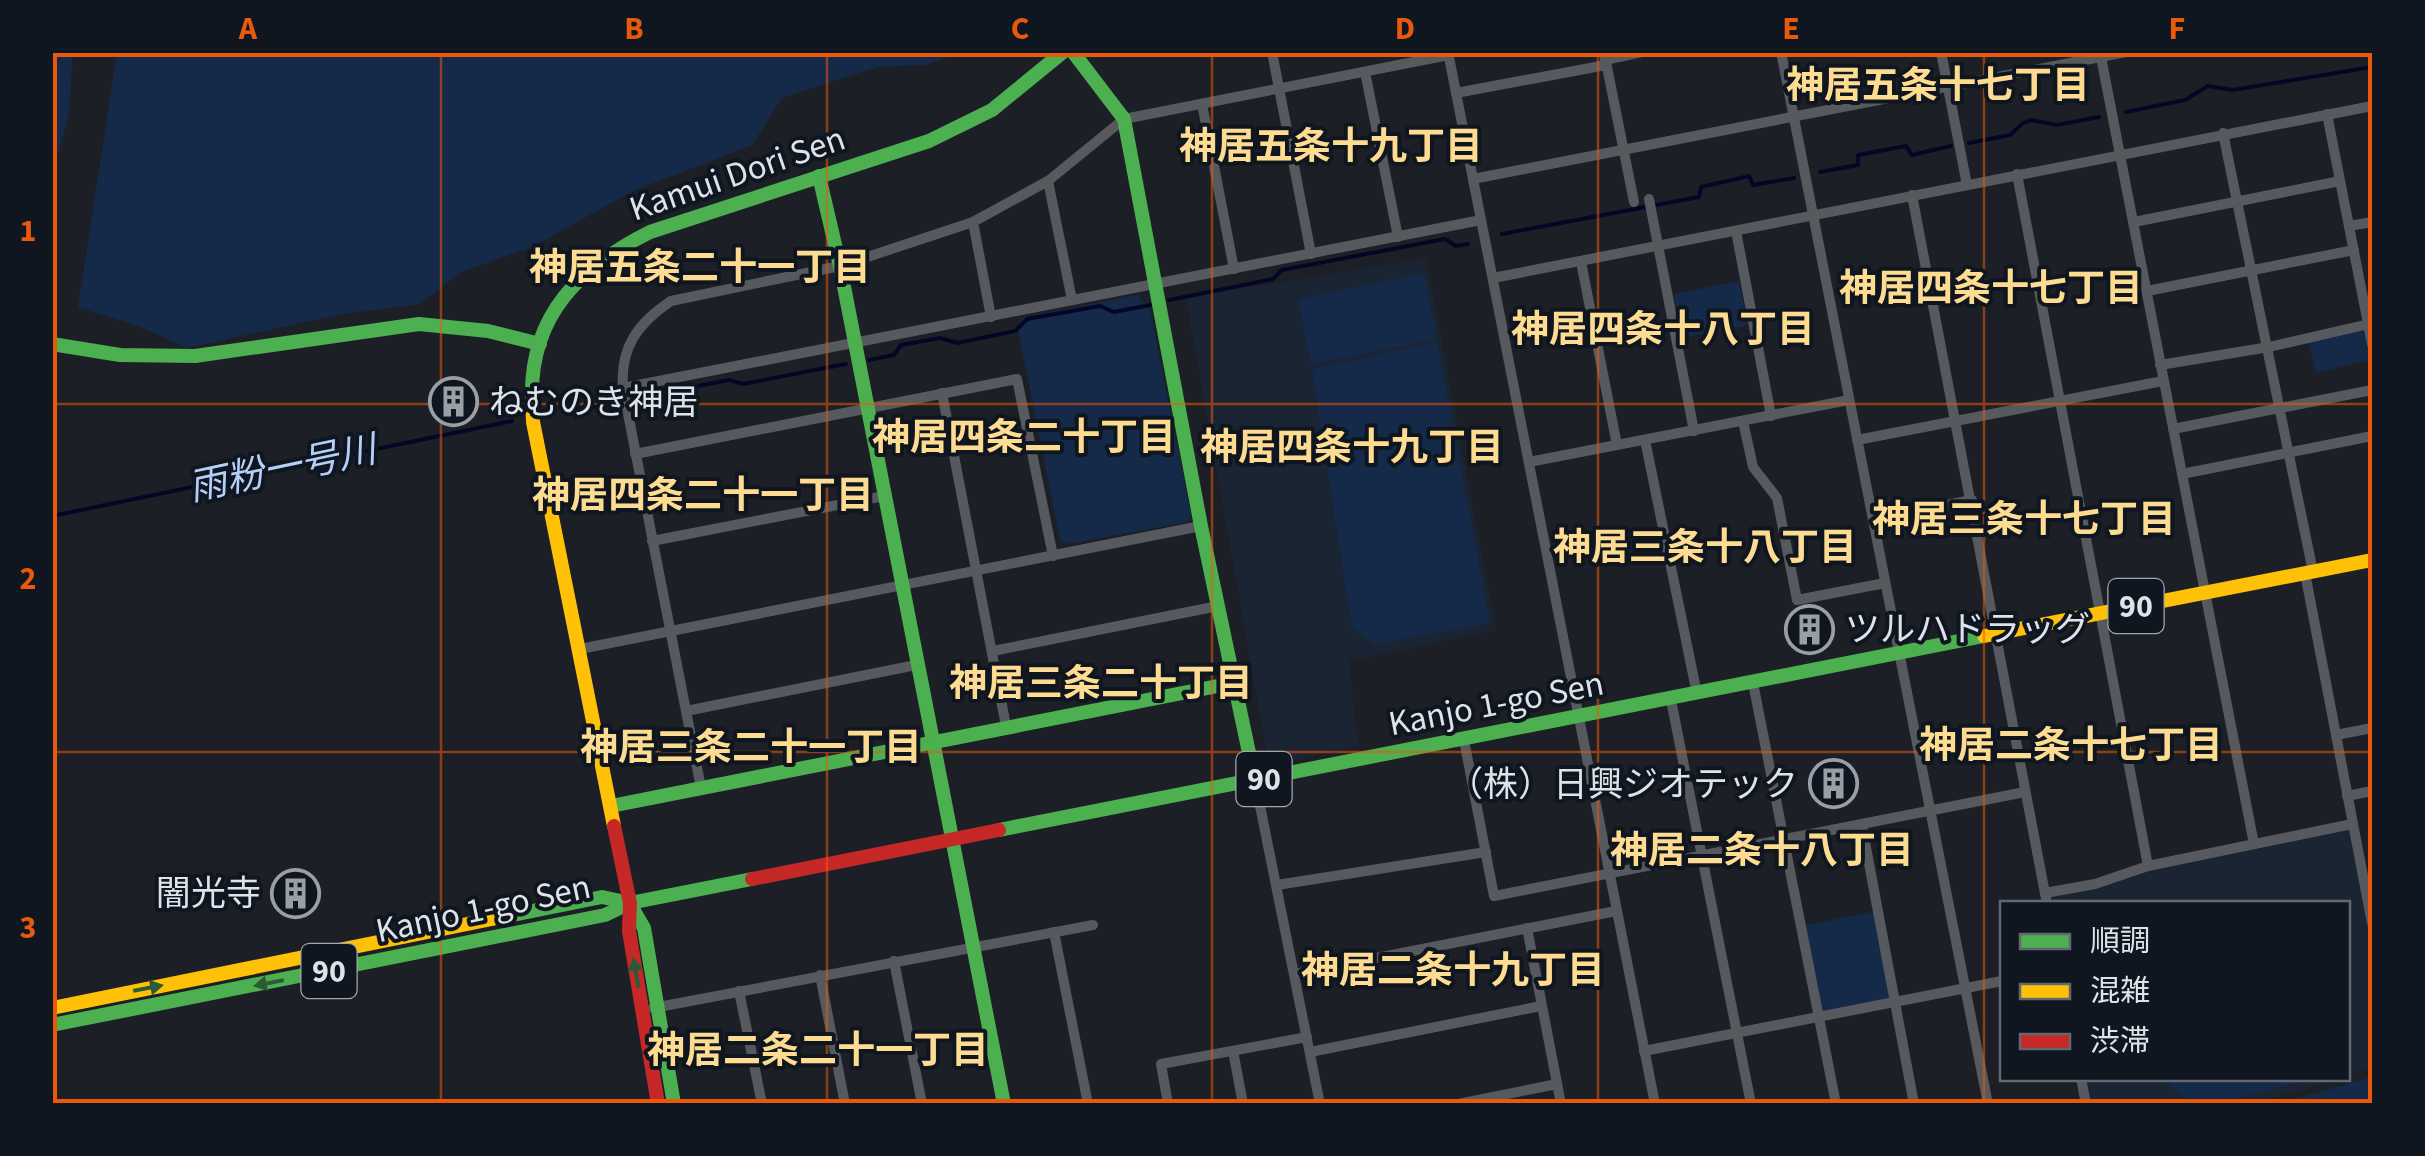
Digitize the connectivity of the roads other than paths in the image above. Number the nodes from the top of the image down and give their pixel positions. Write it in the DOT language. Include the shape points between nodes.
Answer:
graph roads {
  1 [pos="1063,52"];
  2 [pos="1073,52"];
  3 [pos="1272,52"];
  4 [pos="1642,52"];
  5 [pos="1781,52"];
  6 [pos="1941,52"];
  7 [pos="2126,52"];
  8 [pos="1448,54"];
  9 [pos="2101,55"];
  10 [pos="1605,59"];
  11 [pos="1365,72"];
  12 [pos="1948,88"];
  13 [pos="1279,89"];
  14 [pos="1456,93"];
  15 [pos="1202,104"];
  16 [pos="2372,106"];
  17 [pos="2327,114"];
  18 [pos="1794,117"];
  19 [pos="1124,119"];
  20 [pos="2223,133"];
  21 [pos="1623,151"];
  22 [pos="2119,155"];
  23 [pos="2017,174"];
  24 [pos="819,176"];
  25 [pos="1473,179"];
  26 [pos="1048,181"];
  27 [pos="2340,181"];
  28 [pos="1967,184"];
  29 [pos="1912,195"];
  30 [pos="1649,198"];
  31 [pos="1634,202"];
  32 [pos="2237,202"];
  33 [pos="1813,214"];
  34 [pos="1481,220"];
  35 [pos="973,222"];
  36 [pos="2134,222"];
  37 [pos="2372,222"];
  38 [pos="2349,226"];
  39 [pos="1736,231"];
  40 [pos="1398,237"];
  41 [pos="1658,246"];
  42 [pos="2354,250"];
  43 [pos="1311,254"];
  44 [pos="1581,262"];
  45 [pos="840,266"];
  46 [pos="2372,268"];
  47 [pos="1234,269"];
  48 [pos="2358,270"];
  49 [pos="2250,271"];
  50 [pos="1493,278"];
  51 [pos="1155,286"];
  52 [pos="2146,291"];
  53 [pos="1072,300"];
  54 [pos="991,317"];
  55 [pos="2371,334"];
  56 [pos="52,344"];
  57 [pos="540,344"];
  58 [pos="854,345"];
  59 [pos="2269,347"];
  60 [pos="2160,365"];
  61 [pos="2163,381"];
  62 [pos="623,388"];
  63 [pos="2372,390"];
  64 [pos="942,394"];
  65 [pos="1849,400"];
  66 [pos="2061,400"];
  67 [pos="866,408"];
  68 [pos="2280,408"];
  69 [pos="1771,416"];
  70 [pos="1744,422"];
  71 [pos="1958,422"];
  72 [pos="2173,429"];
  73 [pos="1694,431"];
  74 [pos="2372,436"];
  75 [pos="1646,440"];
  76 [pos="1857,440"];
  77 [pos="1617,445"];
  78 [pos="2289,452"];
  79 [pos="635,454"];
  80 [pos="1529,462"];
  81 [pos="2182,474"];
  82 [pos="884,496"];
  83 [pos="1972,500"];
  84 [pos="1872,519"];
  85 [pos="1201,526"];
  86 [pos="652,541"];
  87 [pos="1054,556"];
  88 [pos="2372,560"];
  89 [pos="976,571"];
  90 [pos="2309,573"];
  91 [pos="1885,583"];
  92 [pos="901,586"];
  93 [pos="2206,593"];
  94 [pos="1218,606"];
  95 [pos="2101,612"];
  96 [pos="669,631"];
  97 [pos="1996,636"];
  98 [pos="580,649"];
  99 [pos="993,651"];
  100 [pos="1899,655"];
  101 [pos="916,665"];
  102 [pos="1233,683"];
  103 [pos="1753,684"];
  104 [pos="1697,694"];
  105 [pos="1671,700"];
  106 [pos="686,710"];
  107 [pos="1580,717"];
  108 [pos="1006,726"];
  109 [pos="2372,728"];
  110 [pos="2336,735"];
  111 [pos="1464,740"];
  112 [pos="932,742"];
  113 [pos="1255,780"];
  114 [pos="700,788"];
  115 [pos="2372,791"];
  116 [pos="2026,792"];
  117 [pos="2347,796"];
  118 [pos="611,806"];
  119 [pos="1930,811"];
  120 [pos="2352,824"];
  121 [pos="1862,826"];
  122 [pos="951,840"];
  123 [pos="1786,840"];
  124 [pos="2254,844"];
  125 [pos="1486,852"];
  126 [pos="1700,856"];
  127 [pos="2148,866"];
  128 [pos="1609,874"];
  129 [pos="1278,885"];
  130 [pos="2046,898"];
  131 [pos="630,903"];
  132 [pos="2371,905"];
  133 [pos="1616,911"];
  134 [pos="2372,924"];
  135 [pos="1093,925"];
  136 [pos="1527,928"];
  137 [pos="1054,932"];
  138 [pos="972,948"];
  139 [pos="894,961"];
  140 [pos="1295,974"];
  141 [pos="820,975"];
  142 [pos="2000,981"];
  143 [pos="1966,989"];
  144 [pos="740,991"];
  145 [pos="1893,1002"];
  146 [pos="1542,1006"];
  147 [pos="52,1008"];
  148 [pos="650,1009"];
  149 [pos="1819,1017"];
  150 [pos="52,1025"];
  151 [pos="1736,1033"];
  152 [pos="1307,1037"];
  153 [pos="1232,1051"];
  154 [pos="1644,1051"];
  155 [pos="1310,1052"];
  156 [pos="1557,1084"];
  157 [pos="658,1104"];
  158 [pos="674,1104"];
  159 [pos="762,1104"];
  160 [pos="845,1104"];
  161 [pos="922,1104"];
  162 [pos="1004,1104"];
  163 [pos="1088,1104"];
  164 [pos="1168,1104"];
  165 [pos="1242,1104"];
  166 [pos="1320,1104"];
  167 [pos="1458,1104"];
  168 [pos="1561,1104"];
  169 [pos="1654,1104"];
  170 [pos="1751,1104"];
  171 [pos="1836,1104"];
  172 [pos="1914,1104"];
  173 [pos="1988,1104"];
  1 -- 24 [label="street, Kamui Dori Sen" via="961,127"];
  2 -- 19 [label="street"];
  3 -- 13 [label="street"];
  4 -- 10 [label="street"];
  5 -- 18 [label="street"];
  6 -- 12 [label="street"];
  7 -- 9 [label="street"];
  8 -- 11 [label="street"];
  8 -- 14 [label="street"];
  9 -- 12 [label="street"];
  9 -- 22 [label="street"];
  10 -- 14 [label="street"];
  10 -- 21 [label="street"];
  11 -- 13 [label="street"];
  11 -- 40 [label="street"];
  12 -- 18 [label="street"];
  12 -- 28 [label="street"];
  13 -- 15 [label="street"];
  13 -- 43 [label="street"];
  14 -- 25 [label="street"];
  15 -- 19 [label="street"];
  15 -- 47 [label="street"];
  16 -- 17 [label="street"];
  17 -- 20 [label="street"];
  17 -- 27 [label="street"];
  18 -- 21 [label="street"];
  18 -- 33 [label="street"];
  19 -- 26 [label="street"];
  19 -- 51 [label="street"];
  20 -- 22 [label="street"];
  20 -- 32 [label="street"];
  21 -- 25 [label="street"];
  21 -- 31 [label="street"];
  22 -- 23 [label="street"];
  22 -- 36 [label="street"];
  23 -- 28 [label="street"];
  23 -- 66 [label="street"];
  24 -- 45 [label="street"];
  24 -- 57 [label="street, Kamui Dori Sen" via="617,246 567,288"];
  25 -- 34 [label="street"];
  26 -- 35 [label="street"];
  26 -- 53 [label="street"];
  27 -- 32 [label="street"];
  27 -- 38 [label="street"];
  28 -- 29 [label="street"];
  29 -- 33 [label="street"];
  29 -- 71 [label="street"];
  30 -- 41 [label="street"];
  32 -- 36 [label="street"];
  32 -- 49 [label="street"];
  33 -- 39 [label="street"];
  33 -- 65 [label="street"];
  34 -- 40 [label="street"];
  34 -- 50 [label="street"];
  35 -- 45 [label="street"];
  35 -- 54 [label="street"];
  36 -- 52 [label="street"];
  37 -- 38 [label="street"];
  38 -- 42 [label="street"];
  39 -- 41 [label="street"];
  39 -- 69 [label="street"];
  40 -- 43 [label="street"];
  41 -- 44 [label="street"];
  41 -- 73 [label="street"];
  42 -- 48 [label="street"];
  42 -- 49 [label="street"];
  43 -- 47 [label="street"];
  44 -- 50 [label="street"];
  44 -- 77 [label="street"];
  45 -- 58 [label="street"];
  45 -- 62 [label="street" via="671,301 635,330 622,366"];
  46 -- 48 [label="street"];
  47 -- 51 [label="street"];
  48 -- 55 [label="street"];
  49 -- 52 [label="street"];
  49 -- 59 [label="street"];
  50 -- 80 [label="street"];
  51 -- 53 [label="street"];
  51 -- 85 [label="street"];
  52 -- 60 [label="street"];
  53 -- 54 [label="street"];
  54 -- 58 [label="street"];
  55 -- 59 [label="street"];
  56 -- 57 [label="street" via="120,355 195,356 419,324"];
  57 -- 98 [label="street, Kamui Dori Sen" via="534,422"];
  58 -- 62 [label="street"];
  58 -- 67 [label="street"];
  59 -- 60 [label="street"];
  59 -- 68 [label="street"];
  60 -- 61 [label="street"];
  61 -- 66 [label="street"];
  61 -- 72 [label="street"];
  62 -- 79 [label="street"];
  63 -- 68 [label="street"];
  64 -- 67 [label="street"];
  64 -- 87 [label="street" via="1017,379"];
  64 -- 89 [label="street"];
  65 -- 69 [label="street"];
  65 -- 76 [label="street"];
  66 -- 71 [label="street"];
  66 -- 95 [label="street"];
  67 -- 79 [label="street"];
  67 -- 82 [label="street"];
  68 -- 72 [label="street"];
  68 -- 78 [label="street"];
  69 -- 70 [label="street"];
  70 -- 73 [label="street"];
  70 -- 91 [label="street" via="1753,468 1777,498 1796,600"];
  71 -- 76 [label="street"];
  71 -- 83 [label="street"];
  72 -- 81 [label="street"];
  73 -- 75 [label="street"];
  74 -- 78 [label="street"];
  75 -- 77 [label="street"];
  75 -- 104 [label="street"];
  76 -- 84 [label="street"];
  77 -- 80 [label="street"];
  78 -- 81 [label="street"];
  78 -- 90 [label="street"];
  79 -- 86 [label="street"];
  80 -- 107 [label="street"];
  81 -- 93 [label="street"];
  82 -- 86 [label="street"];
  82 -- 92 [label="street"];
  83 -- 84 [label="street"];
  83 -- 97 [label="street"];
  84 -- 91 [label="street"];
  85 -- 87 [label="street"];
  85 -- 94 [label="street"];
  86 -- 96 [label="street"];
  87 -- 89 [label="street"];
  88 -- 90 [label="street, Kanjo 1-go Sen / 90"];
  89 -- 92 [label="street"];
  89 -- 99 [label="street"];
  90 -- 93 [label="street, Kanjo 1-go Sen / 90"];
  90 -- 110 [label="street"];
  91 -- 100 [label="street"];
  92 -- 96 [label="street"];
  92 -- 101 [label="street"];
  93 -- 95 [label="street, Kanjo 1-go Sen / 90"];
  93 -- 124 [label="street"];
  94 -- 99 [label="street"];
  94 -- 102 [label="street"];
  95 -- 97 [label="street, Kanjo 1-go Sen / 90"];
  95 -- 127 [label="street"];
  96 -- 98 [label="street"];
  96 -- 106 [label="street"];
  97 -- 100 [label="street, Kanjo 1-go Sen / 90"];
  97 -- 116 [label="street"];
  98 -- 118 [label="street, Kamui Dori Sen"];
  99 -- 108 [label="street"];
  100 -- 103 [label="street, Kanjo 1-go Sen / 90"];
  100 -- 119 [label="street"];
  101 -- 106 [label="street"];
  101 -- 112 [label="street"];
  102 -- 108 [label="street"];
  102 -- 113 [label="street"];
  103 -- 104 [label="street, Kanjo 1-go Sen / 90"];
  103 -- 123 [label="street"];
  104 -- 105 [label="street, Kanjo 1-go Sen / 90"];
  105 -- 107 [label="street, Kanjo 1-go Sen / 90"];
  105 -- 126 [label="street"];
  106 -- 114 [label="street"];
  107 -- 111 [label="street, Kanjo 1-go Sen / 90"];
  107 -- 128 [label="street"];
  108 -- 112 [label="street"];
  109 -- 110 [label="street"];
  110 -- 117 [label="street"];
  111 -- 113 [label="street, Kanjo 1-go Sen / 90"];
  111 -- 125 [label="street"];
  112 -- 114 [label="street"];
  112 -- 122 [label="street"];
  113 -- 122 [label="street, Kanjo 1-go Sen / 90"];
  113 -- 129 [label="street"];
  114 -- 118 [label="street"];
  115 -- 117 [label="street"];
  116 -- 119 [label="street"];
  116 -- 130 [label="street"];
  117 -- 120 [label="street"];
  118 -- 131 [label="street, Kamui Dori Sen"];
  119 -- 121 [label="street"];
  119 -- 143 [label="street"];
  120 -- 124 [label="street"];
  120 -- 132 [label="street"];
  121 -- 123 [label="street"];
  121 -- 145 [label="street"];
  122 -- 131 [label="street, Kanjo 1-go Sen / 90"];
  122 -- 138 [label="street"];
  123 -- 126 [label="street"];
  123 -- 149 [label="street"];
  124 -- 127 [label="street"];
  125 -- 128 [label="street" via="1494,896"];
  125 -- 129 [label="street"];
  126 -- 128 [label="street"];
  126 -- 151 [label="street"];
  127 -- 130 [label="street"];
  128 -- 133 [label="street"];
  129 -- 140 [label="street"];
  147 -- 131 [label="street, Kanjo 1-go Sen / 90, one-way" via="602,897"];
  131 -- 148 [label="street, Kamui Dori Sen" via="628,931"];
  131 -- 150 [label="street, Kanjo 1-go Sen / 90, one-way" via="605,915"];
  132 -- 134 [label="street"];
  133 -- 136 [label="street"];
  133 -- 154 [label="street"];
  135 -- 137 [label="street"];
  136 -- 140 [label="street"];
  136 -- 146 [label="street"];
  137 -- 138 [label="street"];
  137 -- 163 [label="street"];
  138 -- 139 [label="street"];
  138 -- 162 [label="street"];
  139 -- 141 [label="street"];
  139 -- 161 [label="street"];
  140 -- 152 [label="street"];
  141 -- 144 [label="street"];
  141 -- 160 [label="street"];
  142 -- 143 [label="street"];
  143 -- 145 [label="street"];
  143 -- 173 [label="street"];
  144 -- 148 [label="street"];
  144 -- 159 [label="street"];
  145 -- 149 [label="street"];
  145 -- 172 [label="street"];
  146 -- 155 [label="street"];
  146 -- 156 [label="street"];
  148 -- 157 [label="street"];
  148 -- 158 [label="street"];
  149 -- 151 [label="street"];
  149 -- 171 [label="street"];
  151 -- 154 [label="street"];
  151 -- 170 [label="street"];
  152 -- 153 [label="street"];
  152 -- 155 [label="street"];
  153 -- 164 [label="street" via="1161,1064"];
  153 -- 165 [label="street"];
  154 -- 169 [label="street"];
  155 -- 166 [label="street"];
  156 -- 167 [label="street"];
  156 -- 168 [label="street"];
}
